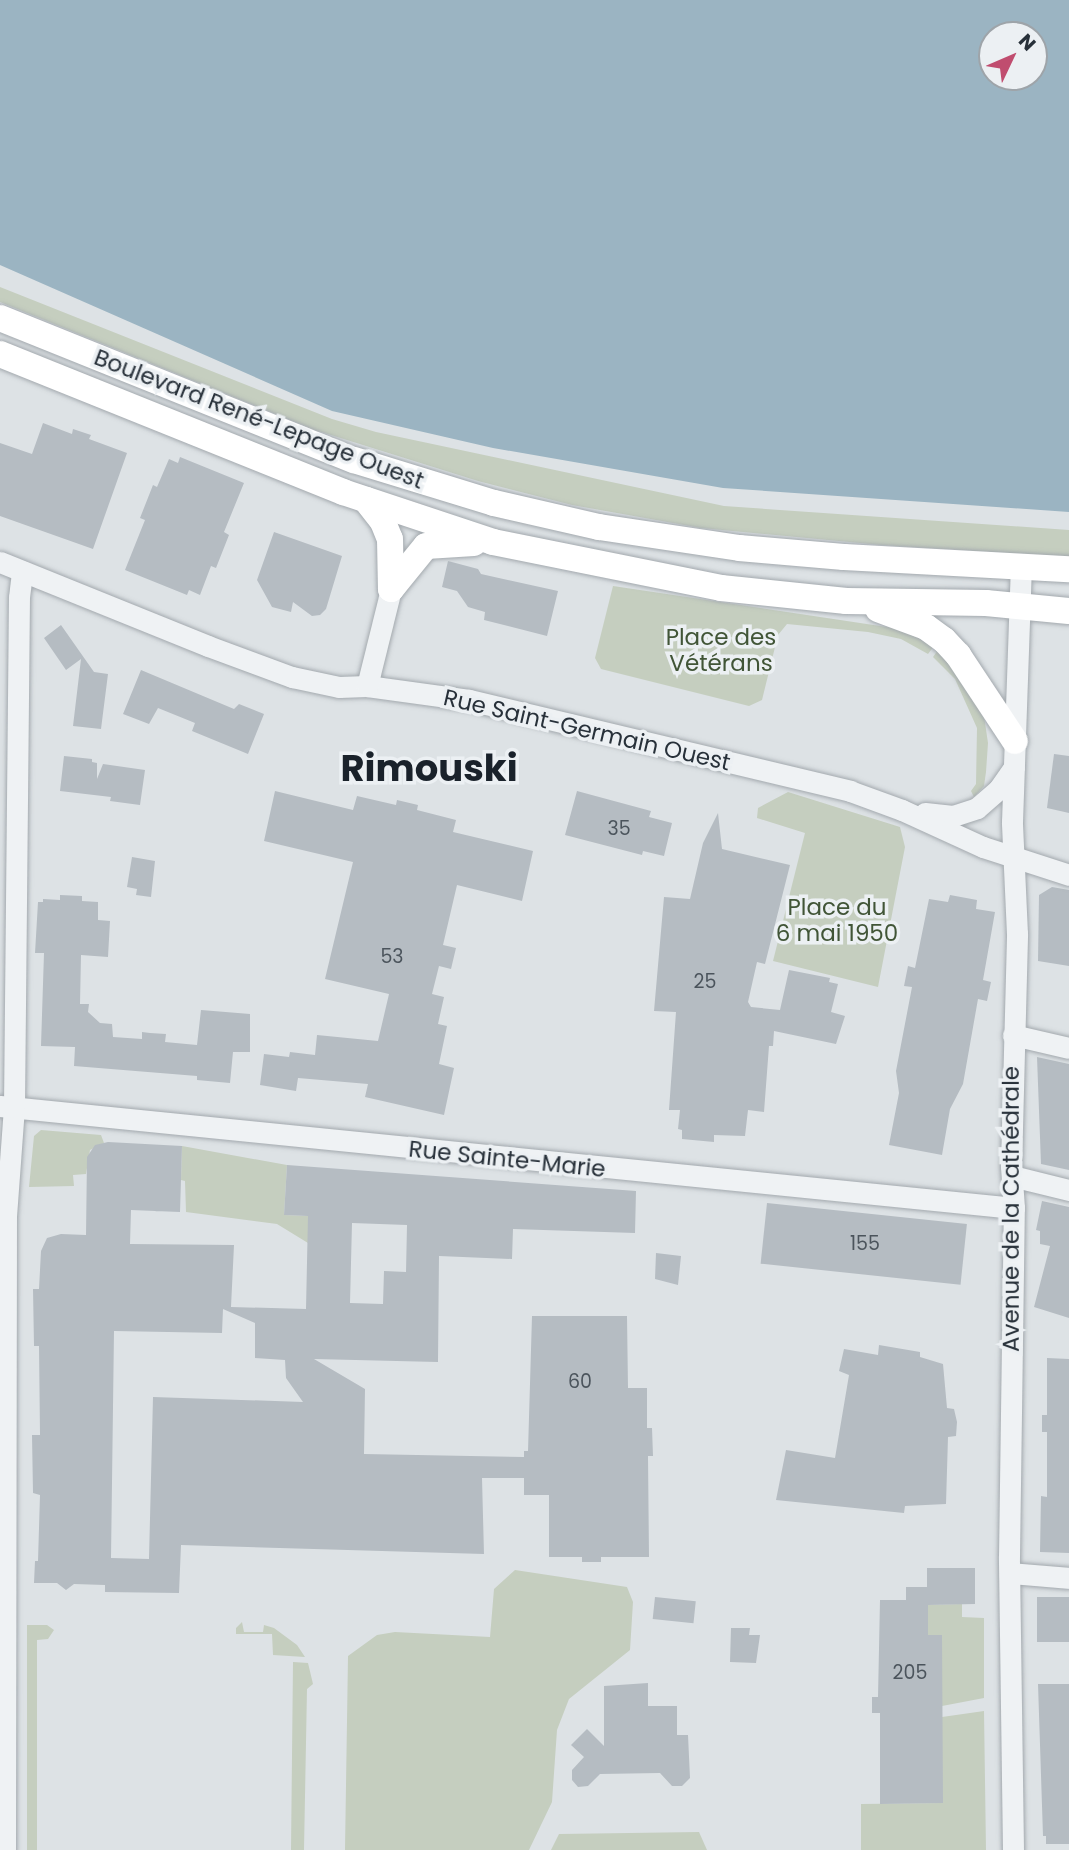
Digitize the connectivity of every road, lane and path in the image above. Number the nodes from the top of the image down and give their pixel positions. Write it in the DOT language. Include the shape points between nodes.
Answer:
graph roads {
  1 [pos="0,318"];
  2 [pos="0,355"];
  3 [pos="366,500"];
  4 [pos="493,542"];
  5 [pos="0,562"];
  6 [pos="1021,568"];
  7 [pos="1069,569"];
  8 [pos="22,571"];
  9 [pos="391,589"];
  10 [pos="846,601"];
  11 [pos="1020,605"];
  12 [pos="1069,611"];
  13 [pos="367,686"];
  14 [pos="1014,754"];
  15 [pos="902,810"];
  16 [pos="9,813"];
  17 [pos="1014,856"];
  18 [pos="1069,875"];
  19 [pos="1013,1035"];
  20 [pos="1069,1048"];
  21 [pos="7,1107"];
  22 [pos="1012,1176"];
  23 [pos="1069,1190"];
  24 [pos="1014,1208"];
  25 [pos="1010,1573"];
  26 [pos="1069,1578"];
  27 [pos="5,1850"];
  28 [pos="1013,1850"];
  1 -- 6 [label="main road, Boulevard René-Lepage Ouest" via="354,460 494,503 599,527 739,548"];
  2 -- 3 [label="main road, Boulevard René-Lepage Ouest"];
  3 -- 4 [label="main road, Boulevard René-Lepage Ouest"];
  3 -- 9 [label="main road" via="390,539"];
  4 -- 9 [label="main road" via="426,546"];
  4 -- 10 [label="main road, Boulevard René-Lepage Ouest" via="721,588"];
  5 -- 8 [label="street, Rue Saint-Germain Ouest"];
  6 -- 7 [label="main road, Boulevard René-Lepage Ouest"];
  6 -- 11 [label="street, Avenue de la Cathédrale"];
  8 -- 13 [label="street, Rue Saint-Germain Ouest" via="292,677 339,687"];
  8 -- 16 [label="street"];
  9 -- 13 [label="street"];
  10 -- 11 [label="main road, Boulevard René-Lepage Ouest"];
  10 -- 14 [label="main road" via="899,615 939,636 958,654"];
  11 -- 12 [label="main road, Boulevard René-Lepage Ouest"];
  11 -- 14 [label="street, Avenue de la Cathédrale"];
  13 -- 15 [label="street, Rue Saint-Germain Ouest" via="551,717 850,792"];
  14 -- 15 [label="street" via="986,802 966,813"];
  14 -- 17 [label="street, Avenue de la Cathédrale"];
  15 -- 17 [label="street, Rue Saint-Germain Ouest"];
  16 -- 21 [label="street"];
  17 -- 18 [label="street, Rue Saint-Germain Ouest"];
  17 -- 19 [label="street, Avenue de la Cathédrale"];
  19 -- 20 [label="street"];
  19 -- 22 [label="street, Avenue de la Cathédrale"];
  21 -- 24 [label="street, Rue Sainte-Marie"];
  21 -- 27 [label="street"];
  22 -- 23 [label="street"];
  22 -- 24 [label="street, Avenue de la Cathédrale"];
  24 -- 25 [label="street, Avenue de la Cathédrale"];
  25 -- 26 [label="street"];
  25 -- 28 [label="street, Avenue de la Cathédrale"];
}
